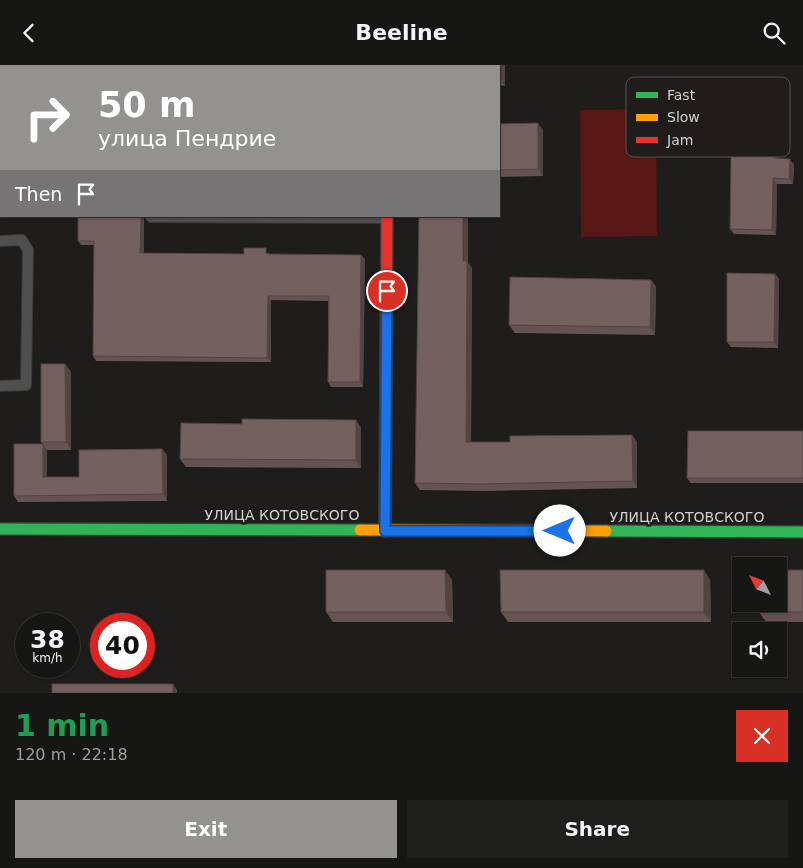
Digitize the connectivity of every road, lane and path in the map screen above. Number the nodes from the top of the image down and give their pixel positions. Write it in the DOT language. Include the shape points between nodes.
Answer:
graph roads {
  1 [pos="151,217"];
  2 [pos="387,217"];
  3 [pos="0,241"];
  4 [pos="0,386"];
  5 [pos="0,529"];
  6 [pos="385,531"];
  7 [pos="803,532"];
  1 -- 2 [label="lane"];
  2 -- 6 [label="street"];
  3 -- 4 [label="lane" via="22,240 28,250 26,385"];
  5 -- 6 [label="street, УЛИЦА КОТОВСКОГО"];
  6 -- 7 [label="street, УЛИЦА КОТОВСКОГО"];
}
